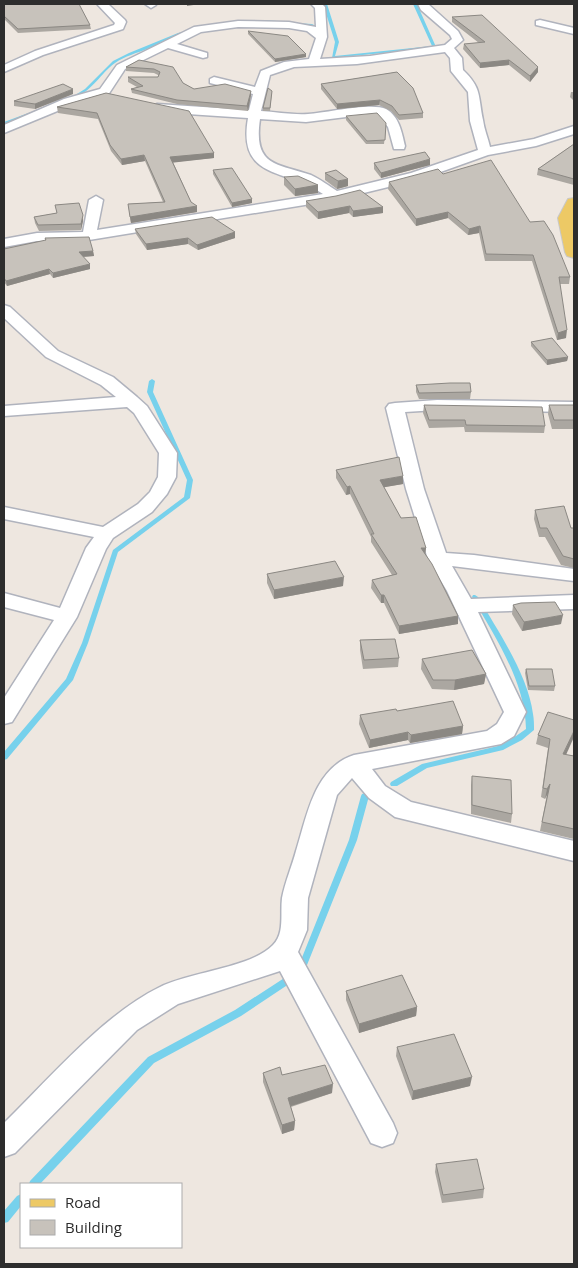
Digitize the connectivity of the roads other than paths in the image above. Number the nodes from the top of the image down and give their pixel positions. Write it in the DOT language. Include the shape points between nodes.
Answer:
graph roads {
  1 [pos="102,4"];
  2 [pos="316,4"];
  3 [pos="423,4"];
  4 [pos="540,23"];
  5 [pos="574,31"];
  6 [pos="322,37"];
  7 [pos="167,44"];
  8 [pos="448,48"];
  9 [pos="320,53"];
  10 [pos="203,55"];
  11 [pos="4,69"];
  12 [pos="214,81"];
  13 [pos="260,92"];
  14 [pos="380,96"];
  15 [pos="143,104"];
  16 [pos="382,112"];
  17 [pos="253,116"];
  18 [pos="4,129"];
  19 [pos="574,130"];
  20 [pos="399,146"];
  21 [pos="485,152"];
  22 [pos="335,196"];
  23 [pos="96,200"];
  24 [pos="574,202"];
  25 [pos="89,236"];
  26 [pos="4,243"];
  27 [pos="574,252"];
  28 [pos="4,310"];
  29 [pos="131,401"];
  30 [pos="574,407"];
  31 [pos="4,410"];
  32 [pos="4,513"];
  33 [pos="106,534"];
  34 [pos="438,559"];
  35 [pos="563,574"];
  36 [pos="4,600"];
  37 [pos="574,602"];
  38 [pos="522,603"];
  39 [pos="464,606"];
  40 [pos="68,617"];
  41 [pos="4,716"];
  42 [pos="354,764"];
  43 [pos="574,851"];
  44 [pos="284,952"];
  45 [pos="382,1133"];
  46 [pos="4,1144"];
  1 -- 11 [label="street" via="121,22 118,27 39,53"];
  2 -- 6 [label="street" via="320,7"];
  3 -- 8 [label="street" via="458,40"];
  4 -- 5 [label="street"];
  6 -- 7 [label="street" via="310,28 238,24 198,29"];
  6 -- 9 [label="street"];
  7 -- 10 [label="street"];
  7 -- 18 [label="street" via="120,67 119,77 110,94 68,102"];
  8 -- 9 [label="street" via="343,62"];
  8 -- 21 [label="street" via="456,58 457,71 467,79 476,94 476,117"];
  9 -- 13 [label="street" via="265,73"];
  12 -- 13 [label="street"];
  13 -- 17 [label="street"];
  14 -- 16 [label="street"];
  15 -- 17 [label="street" via="161,109"];
  16 -- 17 [label="street" via="362,111 306,118"];
  16 -- 20 [label="street" via="394,126"];
  17 -- 22 [label="street" via="256,150 269,167 308,179"];
  19 -- 21 [label="street" via="536,142"];
  21 -- 22 [label="street" via="416,176"];
  22 -- 25 [label="street"];
  23 -- 25 [label="street"];
  24 -- 27 [label="main road" via="568,218"];
  25 -- 26 [label="street" via="37,237"];
  28 -- 29 [label="street" via="52,354 107,381"];
  29 -- 31 [label="street"];
  29 -- 33 [label="street" via="141,410 168,453 167,477 145,508"];
  30 -- 34 [label="street" via="437,405 396,408 415,489"];
  32 -- 33 [label="street"];
  33 -- 40 [label="street" via="96,548"];
  34 -- 35 [label="street"];
  34 -- 39 [label="street"];
  35 -- 38 [label="street"];
  36 -- 40 [label="street"];
  37 -- 38 [label="street"];
  38 -- 39 [label="street"];
  39 -- 42 [label="street" via="515,712 506,730 493,738"];
  40 -- 41 [label="street"];
  42 -- 43 [label="street" via="378,792 404,810"];
  42 -- 44 [label="street" via="338,776 326,792 295,898 294,930"];
  44 -- 45 [label="street"];
  44 -- 46 [label="street" via="269,964 170,995 127,1022"];
}
